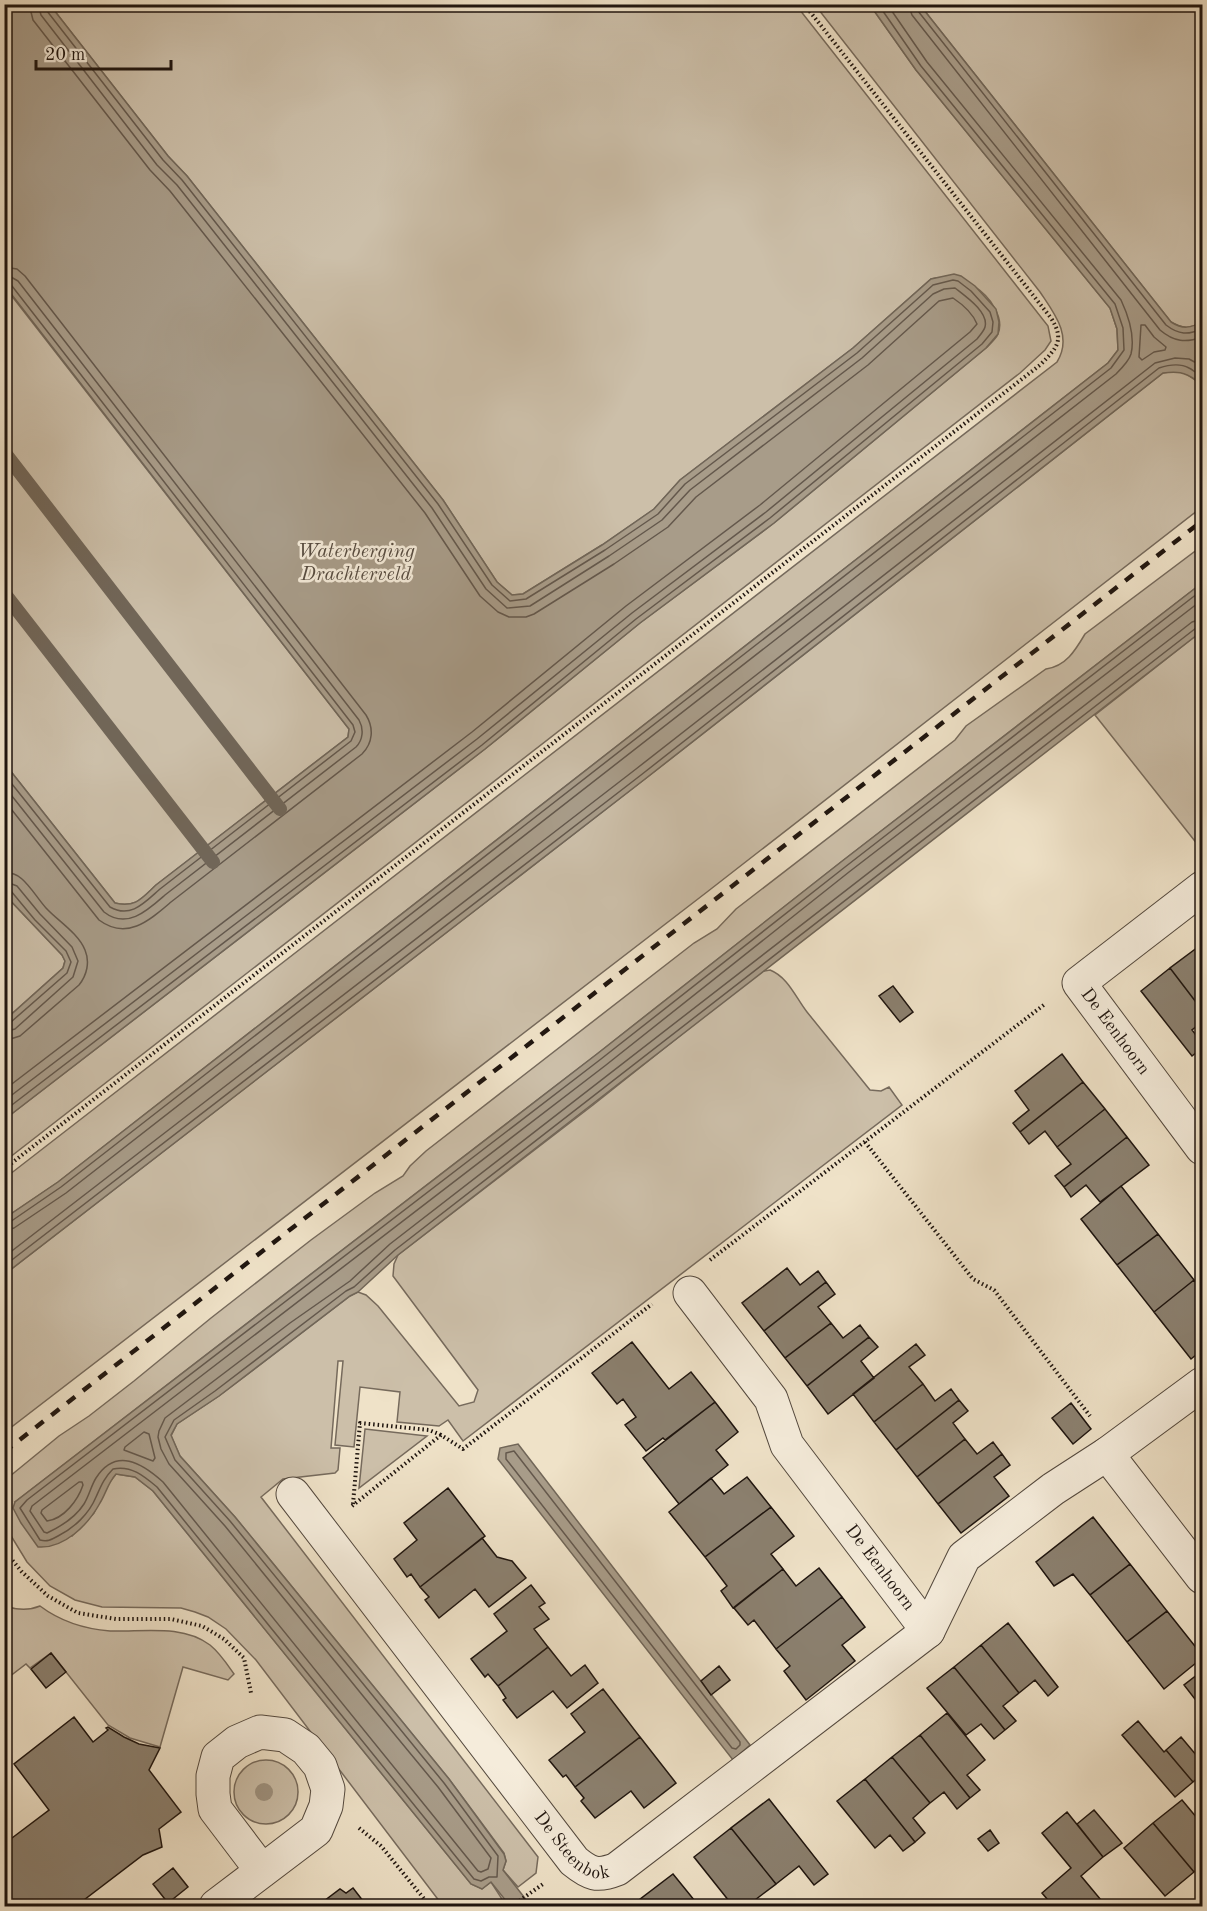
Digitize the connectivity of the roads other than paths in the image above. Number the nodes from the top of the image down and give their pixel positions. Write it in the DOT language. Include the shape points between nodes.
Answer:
graph roads {
  1 [pos="1203,888"];
  2 [pos="1203,1148"];
  3 [pos="690,1293"];
  4 [pos="1203,1384"];
  5 [pos="1107,1454"];
  6 [pos="293,1494"];
  7 [pos="1203,1577"];
  8 [pos="928,1631"];
  9 [pos="262,1871"];
  10 [pos="216,1906"];
  1 -- 2 [label="street, De Eenhoorn" via="1079,983"];
  3 -- 8 [label="street, De Eenhoorn" via="771,1399 787,1445"];
  4 -- 5 [label="street, De Eenhoorn"];
  5 -- 7 [label="street"];
  5 -- 8 [label="street, De Eenhoorn" via="1053,1489 964,1557"];
  6 -- 8 [label="street, De Steenbok" via="574,1861 588,1873 604,1874 617,1869"];
  9 -- 9 [label="street" via="316,1830 328,1789 320,1766 306,1749 285,1734 260,1732 237,1742 218,1757 213,1794 215,1809"];
  9 -- 10 [label="street"];
}
